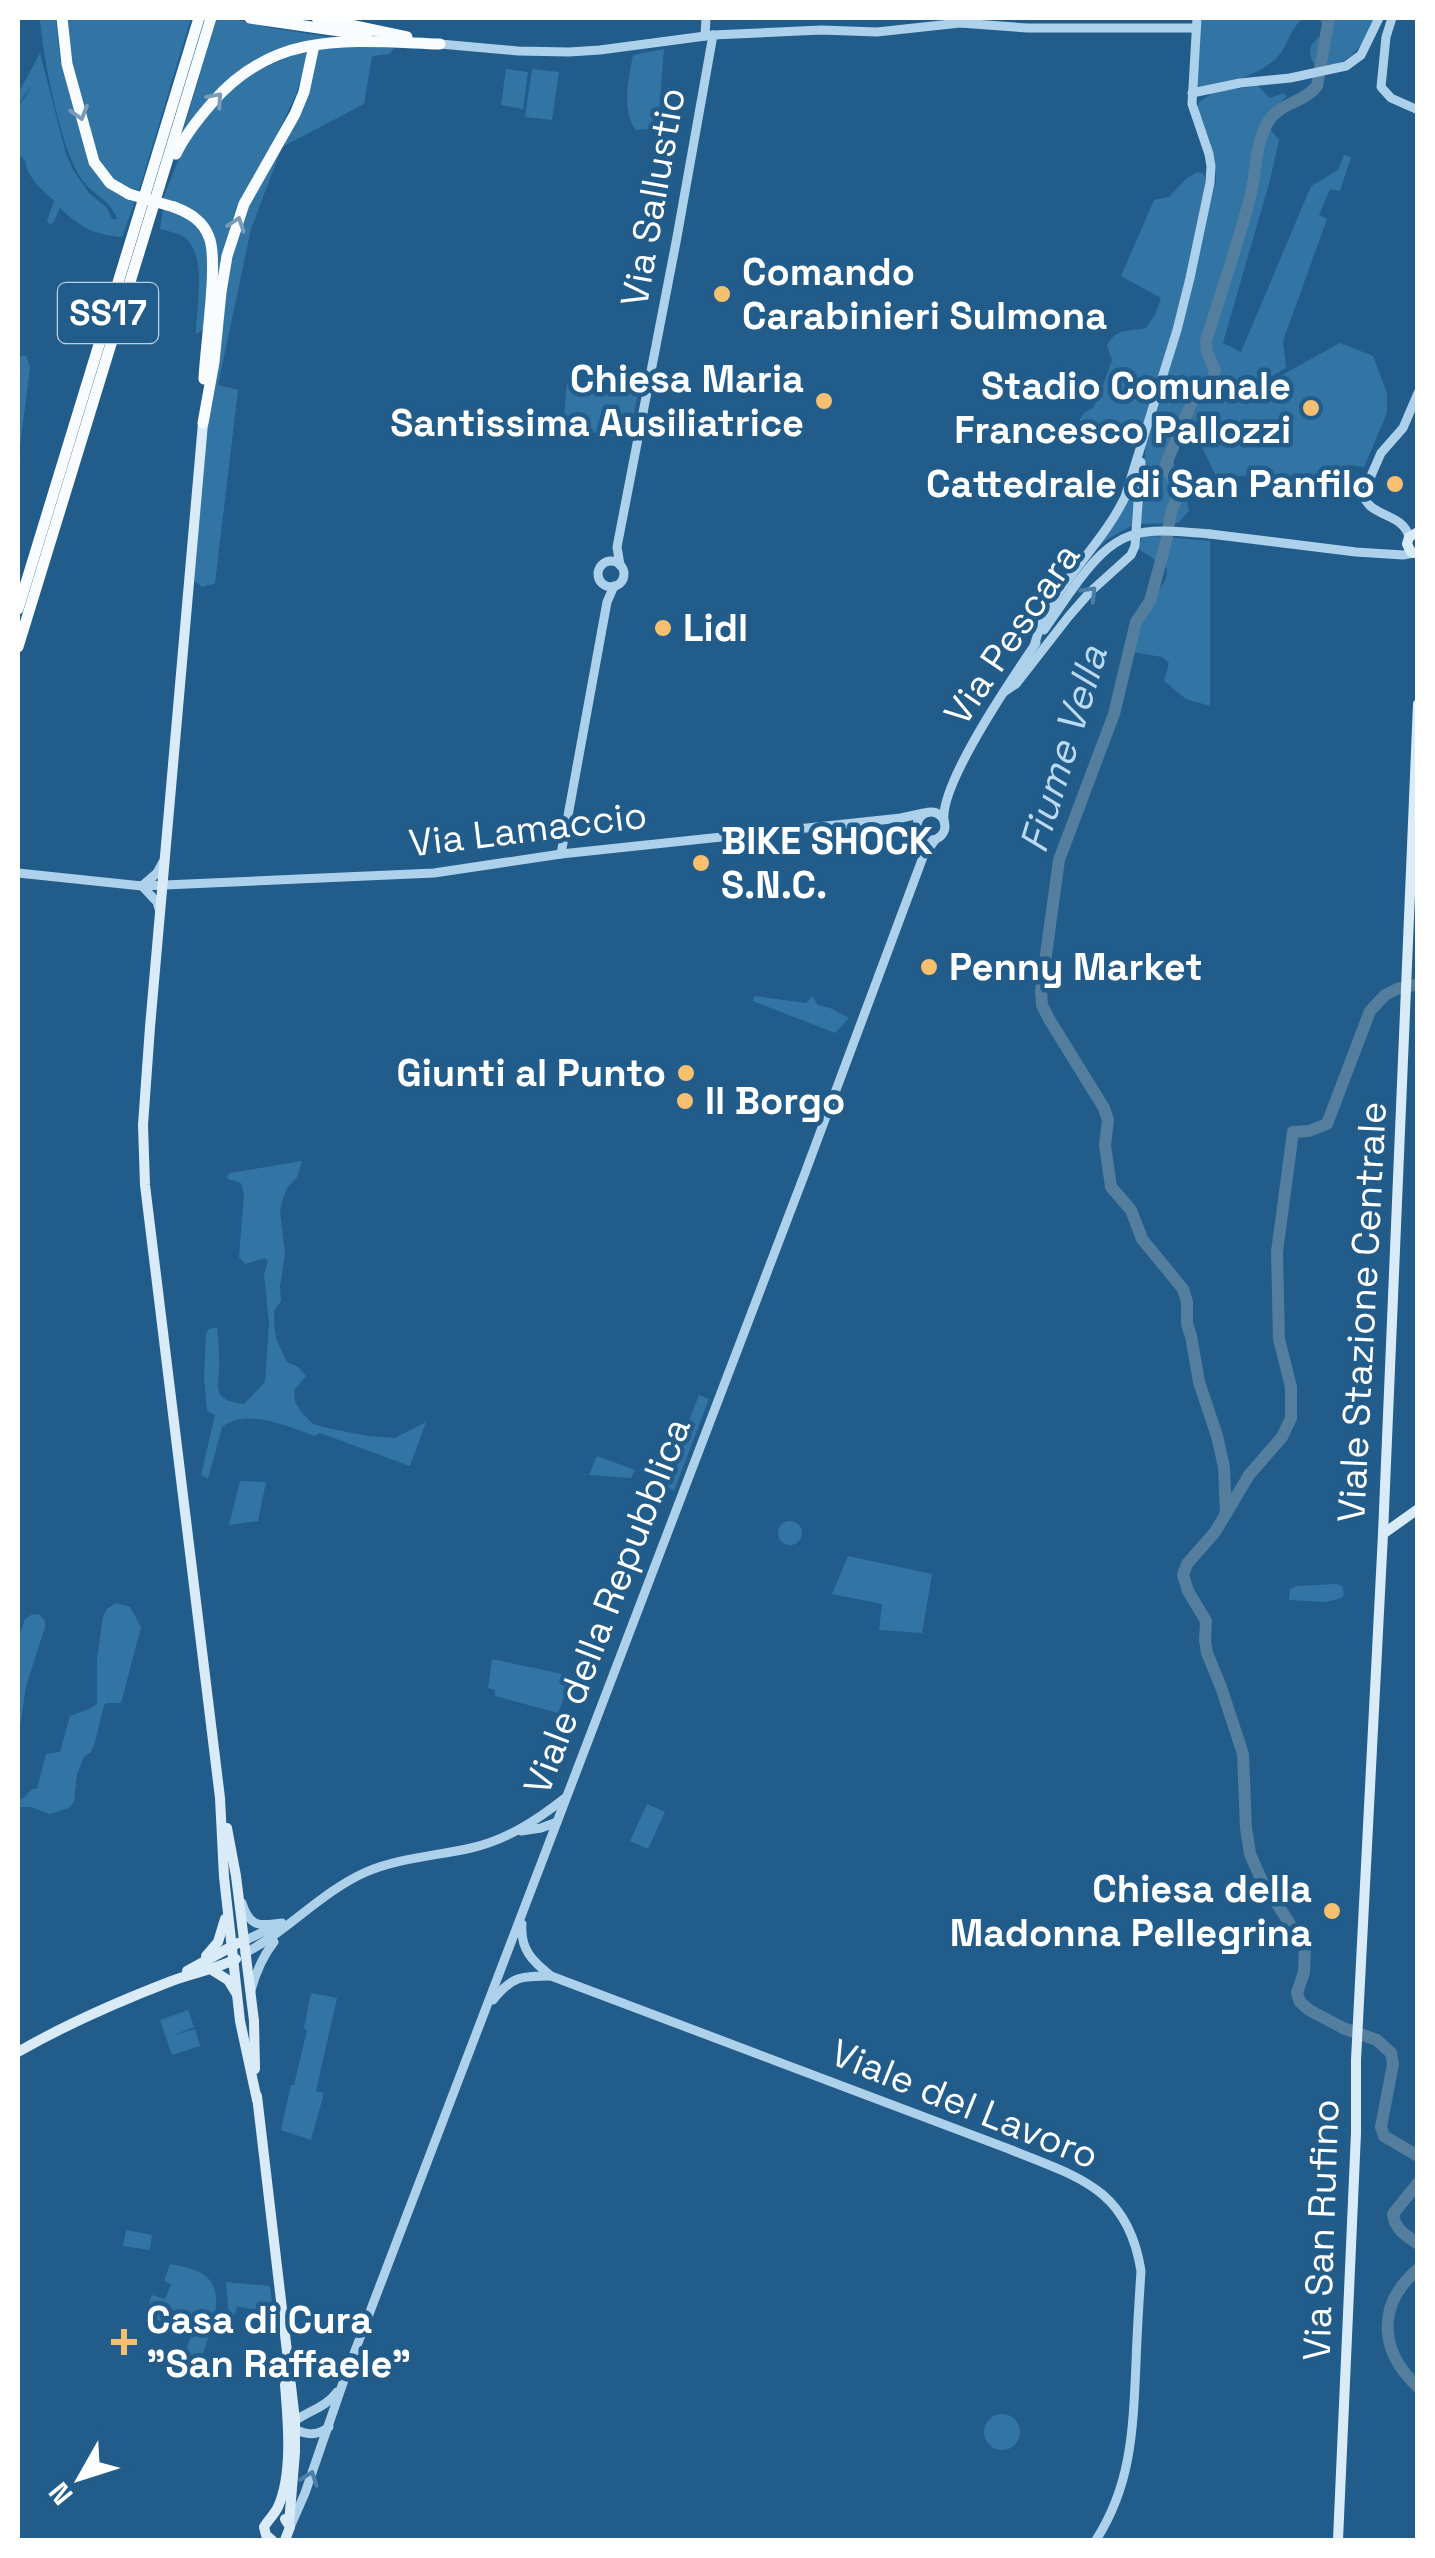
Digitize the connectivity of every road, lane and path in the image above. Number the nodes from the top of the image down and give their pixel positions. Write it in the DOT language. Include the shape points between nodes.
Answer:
graph roads {
  1 [pos="62,18"];
  2 [pos="198,18"];
  3 [pos="211,18"];
  4 [pos="250,18"];
  5 [pos="317,18"];
  6 [pos="706,18"];
  7 [pos="1380,18"];
  8 [pos="1392,18"];
  9 [pos="1196,23"];
  10 [pos="709,36"];
  11 [pos="440,44"];
  12 [pos="313,50"];
  13 [pos="1192,93"];
  14 [pos="1418,110"];
  15 [pos="152,214"];
  16 [pos="1418,393"];
  17 [pos="203,422"];
  18 [pos="1142,444"];
  19 [pos="617,547"];
  20 [pos="1414,548"];
  21 [pos="605,563"];
  22 [pos="620,565"];
  23 [pos="603,584"];
  24 [pos="614,586"];
  25 [pos="607,602"];
  26 [pos="18,610"];
  27 [pos="1035,644"];
  28 [pos="18,647"];
  29 [pos="1004,692"];
  30 [pos="1418,704"];
  31 [pos="945,799"];
  32 [pos="926,813"];
  33 [pos="901,818"];
  34 [pos="944,820"];
  35 [pos="919,833"];
  36 [pos="935,840"];
  37 [pos="561,854"];
  38 [pos="923,856"];
  39 [pos="164,859"];
  40 [pos="18,874"];
  41 [pos="162,885"];
  42 [pos="142,886"];
  43 [pos="160,912"];
  44 [pos="1418,1509"];
  45 [pos="1382,1534"];
  46 [pos="567,1796"];
  47 [pos="220,1798"];
  48 [pos="537,1818"];
  49 [pos="557,1822"];
  50 [pos="533,1830"];
  51 [pos="516,1832"];
  52 [pos="546,1850"];
  53 [pos="236,1876"];
  54 [pos="227,1903"];
  55 [pos="524,1912"];
  56 [pos="1364,1922"];
  57 [pos="283,1926"];
  58 [pos="238,1943"];
  59 [pos="245,1954"];
  60 [pos="234,1960"];
  61 [pos="504,1960"];
  62 [pos="534,1963"];
  63 [pos="196,1965"];
  64 [pos="212,1970"];
  65 [pos="526,1976"];
  66 [pos="550,1976"];
  67 [pos="169,1982"];
  68 [pos="250,1993"];
  69 [pos="237,1995"];
  70 [pos="486,2008"];
  71 [pos="18,2052"];
  72 [pos="257,2100"];
  73 [pos="279,2289"];
  74 [pos="345,2377"];
  75 [pos="293,2391"];
  76 [pos="319,2408"];
  77 [pos="293,2425"];
  78 [pos="329,2427"];
  79 [pos="270,2518"];
  80 [pos="287,2534"];
  81 [pos="268,2539"];
  82 [pos="1096,2540"];
  83 [pos="1338,2540"];
  1 -- 17 [label="highway, one-way, bridge" via="67,64 94,162 130,194 194,216 212,246"];
  2 -- 26 [label="highway, SS17"];
  3 -- 15 [label="highway, SS17"];
  4 -- 11 [label="highway"];
  5 -- 11 [label="highway"];
  6 -- 10 [label="street, Via Sallustio"];
  7 -- 13 [label="street" via="1356,60 1328,71"];
  8 -- 14 [label="street" via="1381,87"];
  9 -- 10 [label="street" via="960,24"];
  9 -- 13 [label="street"];
  10 -- 11 [label="street" via="569,52"];
  10 -- 19 [label="street, Via Sallustio"];
  15 -- 11 [label="highway, one-way" via="183,139 218,95 258,63 320,42"];
  17 -- 12 [label="highway, one-way" via="227,256 244,204 295,114"];
  13 -- 18 [label="street" via="1210,183 1177,330"];
  15 -- 28 [label="highway, SS17"];
  16 -- 20 [label="street" via="1363,497 1402,523"];
  17 -- 39 [label="main road"];
  18 -- 27 [label="street" via="1120,508 1060,592"];
  29 -- 18 [label="street, one-way" via="1133,550"];
  19 -- 21 [label="street, Via Sallustio"];
  19 -- 22 [label="street, Via Sallustio"];
  20 -- 27 [label="street, Via Pescara, bridge" via="1391,555 1210,534 1131,534 1099,556"];
  21 -- 22 [label="street"];
  21 -- 23 [label="street" via="598,572"];
  22 -- 24 [label="street" via="623,578"];
  23 -- 24 [label="street"];
  23 -- 25 [label="street"];
  24 -- 25 [label="street"];
  25 -- 37 [label="street"];
  27 -- 29 [label="street, Via Pescara"];
  29 -- 31 [label="street, Via Pescara"];
  30 -- 45 [label="main road, Viale Stazione Centrale"];
  31 -- 32 [label="street, Via Pescara"];
  31 -- 34 [label="street, Via Pescara"];
  32 -- 33 [label="street, Via Lamaccio"];
  32 -- 34 [label="street"];
  32 -- 35 [label="street"];
  33 -- 35 [label="street"];
  33 -- 37 [label="street, Via Lamaccio"];
  34 -- 36 [label="street"];
  35 -- 36 [label="street"];
  35 -- 38 [label="street, Viale della Repubblica"];
  36 -- 38 [label="street, Viale della Repubblica"];
  37 -- 41 [label="street, Via Lamaccio" via="434,873"];
  38 -- 46 [label="street, Viale della Repubblica"];
  39 -- 41 [label="main road"];
  39 -- 42 [label="street"];
  40 -- 42 [label="street, Via Lamaccio"];
  41 -- 42 [label="street, Via Lamaccio"];
  41 -- 43 [label="main road"];
  42 -- 43 [label="street"];
  43 -- 47 [label="main road" via="143,1124 145,1184"];
  44 -- 45 [label="main road"];
  45 -- 56 [label="main road, Viale Stazione Centrale"];
  46 -- 48 [label="street"];
  46 -- 49 [label="street, Viale della Repubblica"];
  47 -- 53 [label="main road"];
  47 -- 54 [label="main road"];
  48 -- 49 [label="street"];
  48 -- 51 [label="street"];
  49 -- 50 [label="street"];
  49 -- 52 [label="street, Viale della Repubblica"];
  50 -- 51 [label="street"];
  50 -- 52 [label="street"];
  51 -- 57 [label="street" via="373,1869"];
  52 -- 55 [label="street, Viale della Repubblica"];
  53 -- 57 [label="street" via="251,1921"];
  53 -- 58 [label="main road"];
  54 -- 58 [label="main road"];
  54 -- 63 [label="main road" via="218,1942"];
  55 -- 61 [label="street, Viale della Repubblica"];
  55 -- 62 [label="street" via="521,1937"];
  56 -- 83 [label="main road, Via San Rufino"];
  57 -- 58 [label="street"];
  57 -- 59 [label="street"];
  57 -- 68 [label="street"];
  58 -- 59 [label="main road"];
  58 -- 60 [label="main road"];
  58 -- 63 [label="main road"];
  59 -- 60 [label="main road"];
  59 -- 68 [label="main road"];
  60 -- 64 [label="main road"];
  60 -- 69 [label="main road"];
  61 -- 62 [label="street"];
  61 -- 65 [label="street"];
  61 -- 70 [label="street, Viale della Repubblica"];
  62 -- 66 [label="street"];
  63 -- 67 [label="main road"];
  64 -- 67 [label="main road"];
  64 -- 69 [label="main road"];
  65 -- 66 [label="street"];
  65 -- 70 [label="street" via="503,1987"];
  66 -- 82 [label="street, Viale del Lavoro" via="1023,2154 1104,2195 1130,2230 1141,2271 1129,2457 1111,2518"];
  67 -- 71 [label="main road"];
  68 -- 72 [label="main road"];
  69 -- 72 [label="main road"];
  70 -- 74 [label="street, Viale della Repubblica"];
  72 -- 73 [label="main road"];
  73 -- 75 [label="main road"];
  73 -- 77 [label="main road"];
  74 -- 76 [label="street, Viale della Repubblica"];
  74 -- 78 [label="street, Viale della Repubblica"];
  75 -- 76 [label="street" via="303,2406"];
  75 -- 77 [label="main road"];
  76 -- 77 [label="street, Viale della Repubblica"];
  77 -- 78 [label="street" via="309,2434"];
  77 -- 79 [label="main road" via="281,2496"];
  77 -- 80 [label="main road"];
  80 -- 78 [label="street, Viale della Repubblica, one-way"];
  79 -- 80 [label="main road" via="281,2517"];
  79 -- 81 [label="main road" via="264,2527"];
}
